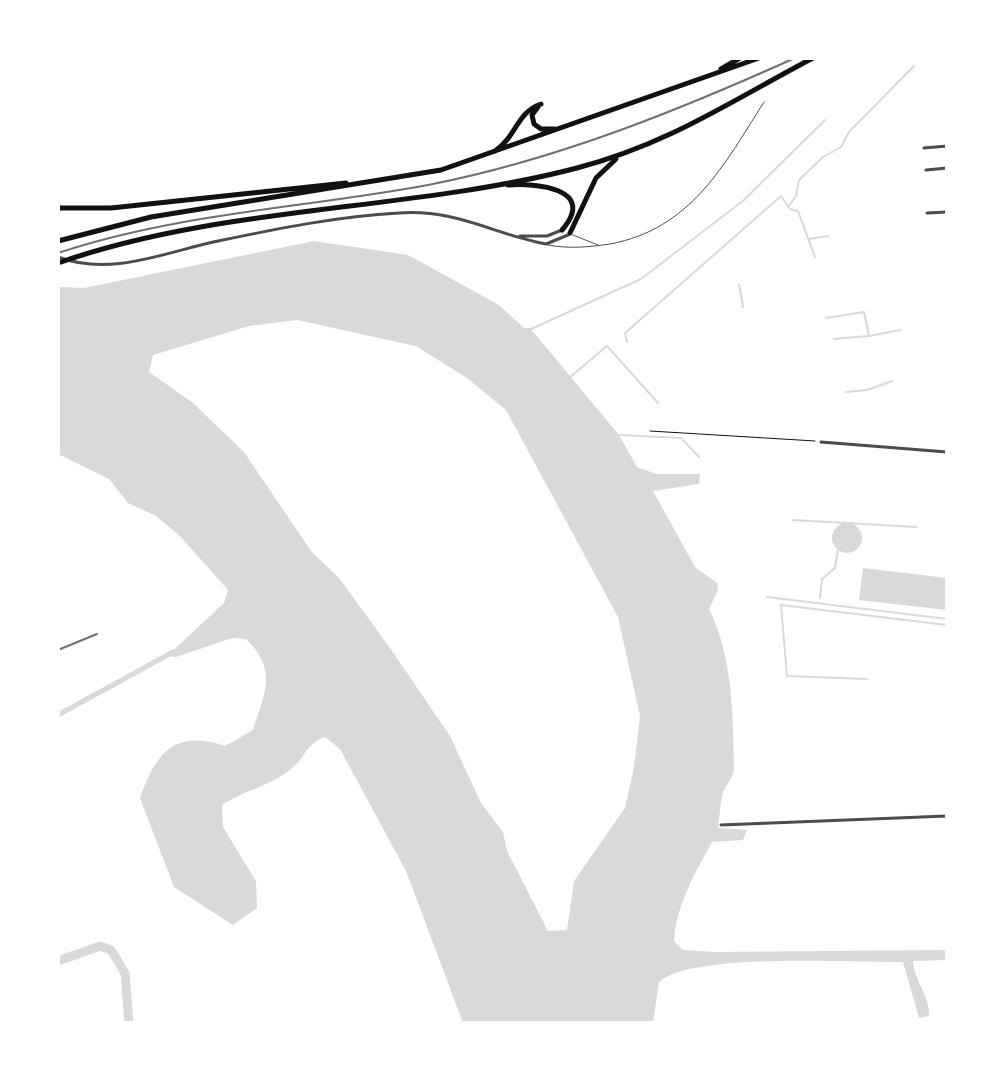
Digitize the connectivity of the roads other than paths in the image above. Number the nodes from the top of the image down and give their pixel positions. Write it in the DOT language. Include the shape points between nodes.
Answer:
graph roads {
  1 [pos="740,58"];
  2 [pos="759,58"];
  3 [pos="813,58"];
  4 [pos="710,76"];
  5 [pos="764,102"];
  6 [pos="564,128"];
  7 [pos="947,146"];
  8 [pos="924,148"];
  9 [pos="635,150"];
  10 [pos="488,156"];
  11 [pos="947,168"];
  12 [pos="926,170"];
  13 [pos="375,182"];
  14 [pos="472,189"];
  15 [pos="58,208"];
  16 [pos="947,212"];
  17 [pos="927,213"];
  18 [pos="562,230"];
  19 [pos="567,235"];
  20 [pos="520,236"];
  21 [pos="58,241"];
  22 [pos="546,244"];
  23 [pos="600,245"];
  24 [pos="572,247"];
  25 [pos="58,260"];
  26 [pos="821,442"];
  27 [pos="947,452"];
  28 [pos="947,816"];
  29 [pos="721,825"];
  1 -- 4 [label="main road"];
  2 -- 4 [label="main road"];
  3 -- 9 [label="main road" via="714,115"];
  4 -- 6 [label="main road"];
  5 -- 23 [label="lane" via="727,164 697,200 651,231"];
  6 -- 10 [label="main road"];
  6 -- 10 [label="main road" via="537,127 532,115 541,104 530,107 510,140"];
  7 -- 8 [label="street"];
  9 -- 14 [label="main road"];
  9 -- 19 [label="main road" via="601,172"];
  10 -- 13 [label="main road"];
  11 -- 12 [label="street"];
  13 -- 15 [label="main road"];
  13 -- 21 [label="main road" via="151,217"];
  14 -- 18 [label="main road" via="535,183 556,187 571,208"];
  14 -- 25 [label="main road" via="191,231"];
  16 -- 17 [label="street"];
  18 -- 19 [label="lane"];
  18 -- 19 [label="lane"];
  18 -- 20 [label="street"];
  19 -- 22 [label="street"];
  19 -- 23 [label="lane"];
  19 -- 24 [label="lane"];
  20 -- 22 [label="street"];
  20 -- 25 [label="street" via="456,216 407,212 227,239 115,265"];
  22 -- 24 [label="lane"];
  23 -- 24 [label="lane"];
  26 -- 27 [label="street"];
  28 -- 29 [label="street"];
}
